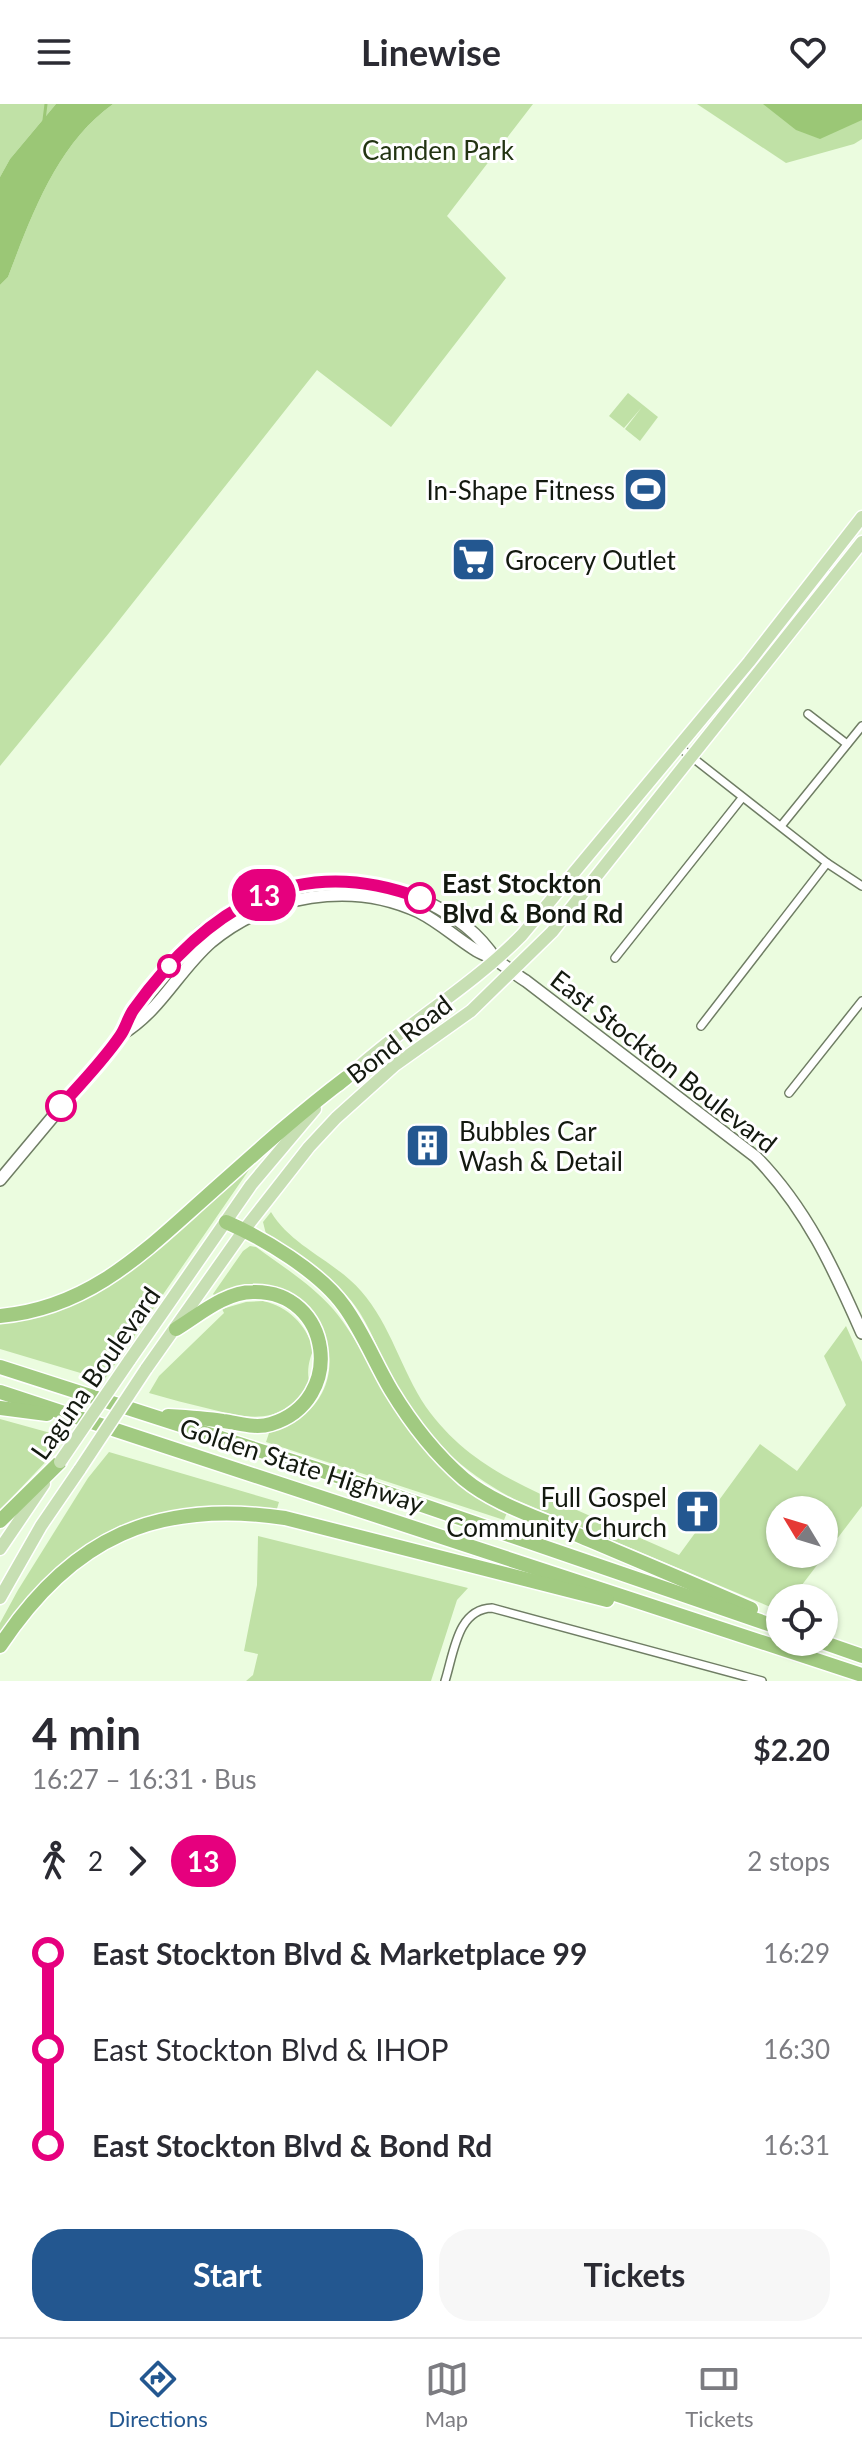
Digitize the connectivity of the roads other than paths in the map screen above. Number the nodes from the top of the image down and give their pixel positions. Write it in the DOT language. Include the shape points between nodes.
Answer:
graph roads {
  1 [pos="862,517"];
  2 [pos="862,542"];
  3 [pos="829,559"];
  4 [pos="812,605"];
  5 [pos="808,714"];
  6 [pos="862,726"];
  7 [pos="847,744"];
  8 [pos="679,747"];
  9 [pos="692,758"];
  10 [pos="742,798"];
  11 [pos="781,826"];
  12 [pos="827,863"];
  13 [pos="350,881"];
  14 [pos="862,886"];
  15 [pos="282,903"];
  16 [pos="615,958"];
  17 [pos="496,960"];
  18 [pos="513,972"];
  19 [pos="862,1001"];
  20 [pos="701,1026"];
  21 [pos="122,1034"];
  22 [pos="346,1078"];
  23 [pos="789,1093"];
  24 [pos="0,1180"];
  25 [pos="226,1222"];
  26 [pos="244,1230"];
  27 [pos="0,1316"];
  28 [pos="176,1329"];
  29 [pos="862,1333"];
  30 [pos="0,1367"];
  31 [pos="0,1392"];
  32 [pos="0,1408"];
  33 [pos="136,1412"];
  34 [pos="75,1417"];
  35 [pos="60,1462"];
  36 [pos="0,1521"];
  37 [pos="0,1549"];
  38 [pos="0,1598"];
  39 [pos="766,1615"];
  40 [pos="766,1621"];
  41 [pos="730,1632"];
  42 [pos="0,1646"];
  43 [pos="838,1648"];
  44 [pos="862,1656"];
  45 [pos="862,1675"];
  46 [pos="445,1681"];
  47 [pos="762,1681"];
  1 -- 3 [label="main road, Bond Road"];
  2 -- 4 [label="main road, Bond Road"];
  3 -- 4 [label="street" via="811,595"];
  3 -- 8 [label="main road, Bond Road"];
  4 -- 9 [label="main road, Bond Road"];
  5 -- 7 [label="street"];
  6 -- 7 [label="street"];
  7 -- 11 [label="street"];
  8 -- 9 [label="street"];
  8 -- 17 [label="main road, Bond Road"];
  9 -- 10 [label="street"];
  9 -- 18 [label="main road, Bond Road" via="552,932"];
  10 -- 11 [label="street"];
  10 -- 16 [label="street"];
  11 -- 12 [label="street"];
  12 -- 14 [label="street"];
  12 -- 20 [label="street"];
  13 -- 15 [label="street" via="340,888 290,894"];
  13 -- 17 [label="street, East Stockton Boulevard" via="404,892 437,907 484,940"];
  13 -- 21 [label="street, East Stockton Boulevard" via="283,889 234,909 185,949 133,1010"];
  15 -- 17 [label="street, East Stockton Boulevard" via="334,895 395,903 435,920"];
  15 -- 21 [label="street, East Stockton Boulevard" via="218,937 144,1020"];
  17 -- 18 [label="street, East Stockton Boulevard"];
  17 -- 22 [label="main road, Bond Road"];
  18 -- 26 [label="main road, Bond Road" via="336,1118"];
  18 -- 29 [label="street, East Stockton Boulevard" via="772,1173 817,1236"];
  19 -- 23 [label="street"];
  21 -- 24 [label="street, East Stockton Boulevard"];
  22 -- 25 [label="main road, Bond Road" via="289,1138"];
  22 -- 27 [label="highway" via="116,1274 62,1302"];
  25 -- 26 [label="highway"];
  25 -- 35 [label="main road, Laguna Boulevard, bridge"];
  26 -- 28 [label="main road, Bond Road"];
  26 -- 39 [label="highway" via="314,1277 343,1304 412,1422 436,1452 480,1490"];
  28 -- 33 [label="highway" via="229,1296 273,1294 310,1320 320,1340 318,1384 288,1418 267,1425"];
  28 -- 38 [label="main road, Bond Road, bridge" via="41,1526"];
  30 -- 33 [label="highway, Golden State Highway"];
  31 -- 34 [label="highway, Golden State Highway"];
  32 -- 34 [label="highway"];
  33 -- 40 [label="highway, Golden State Highway"];
  34 -- 41 [label="highway, Golden State Highway"];
  35 -- 36 [label="highway"];
  35 -- 37 [label="main road, Laguna Boulevard"];
  41 -- 42 [label="highway" via="245,1512 164,1519 90,1550 53,1579"];
  41 -- 45 [label="highway, Golden State Highway"];
  43 -- 44 [label="highway"];
  46 -- 47 [label="street" via="466,1619 492,1608"];
}
